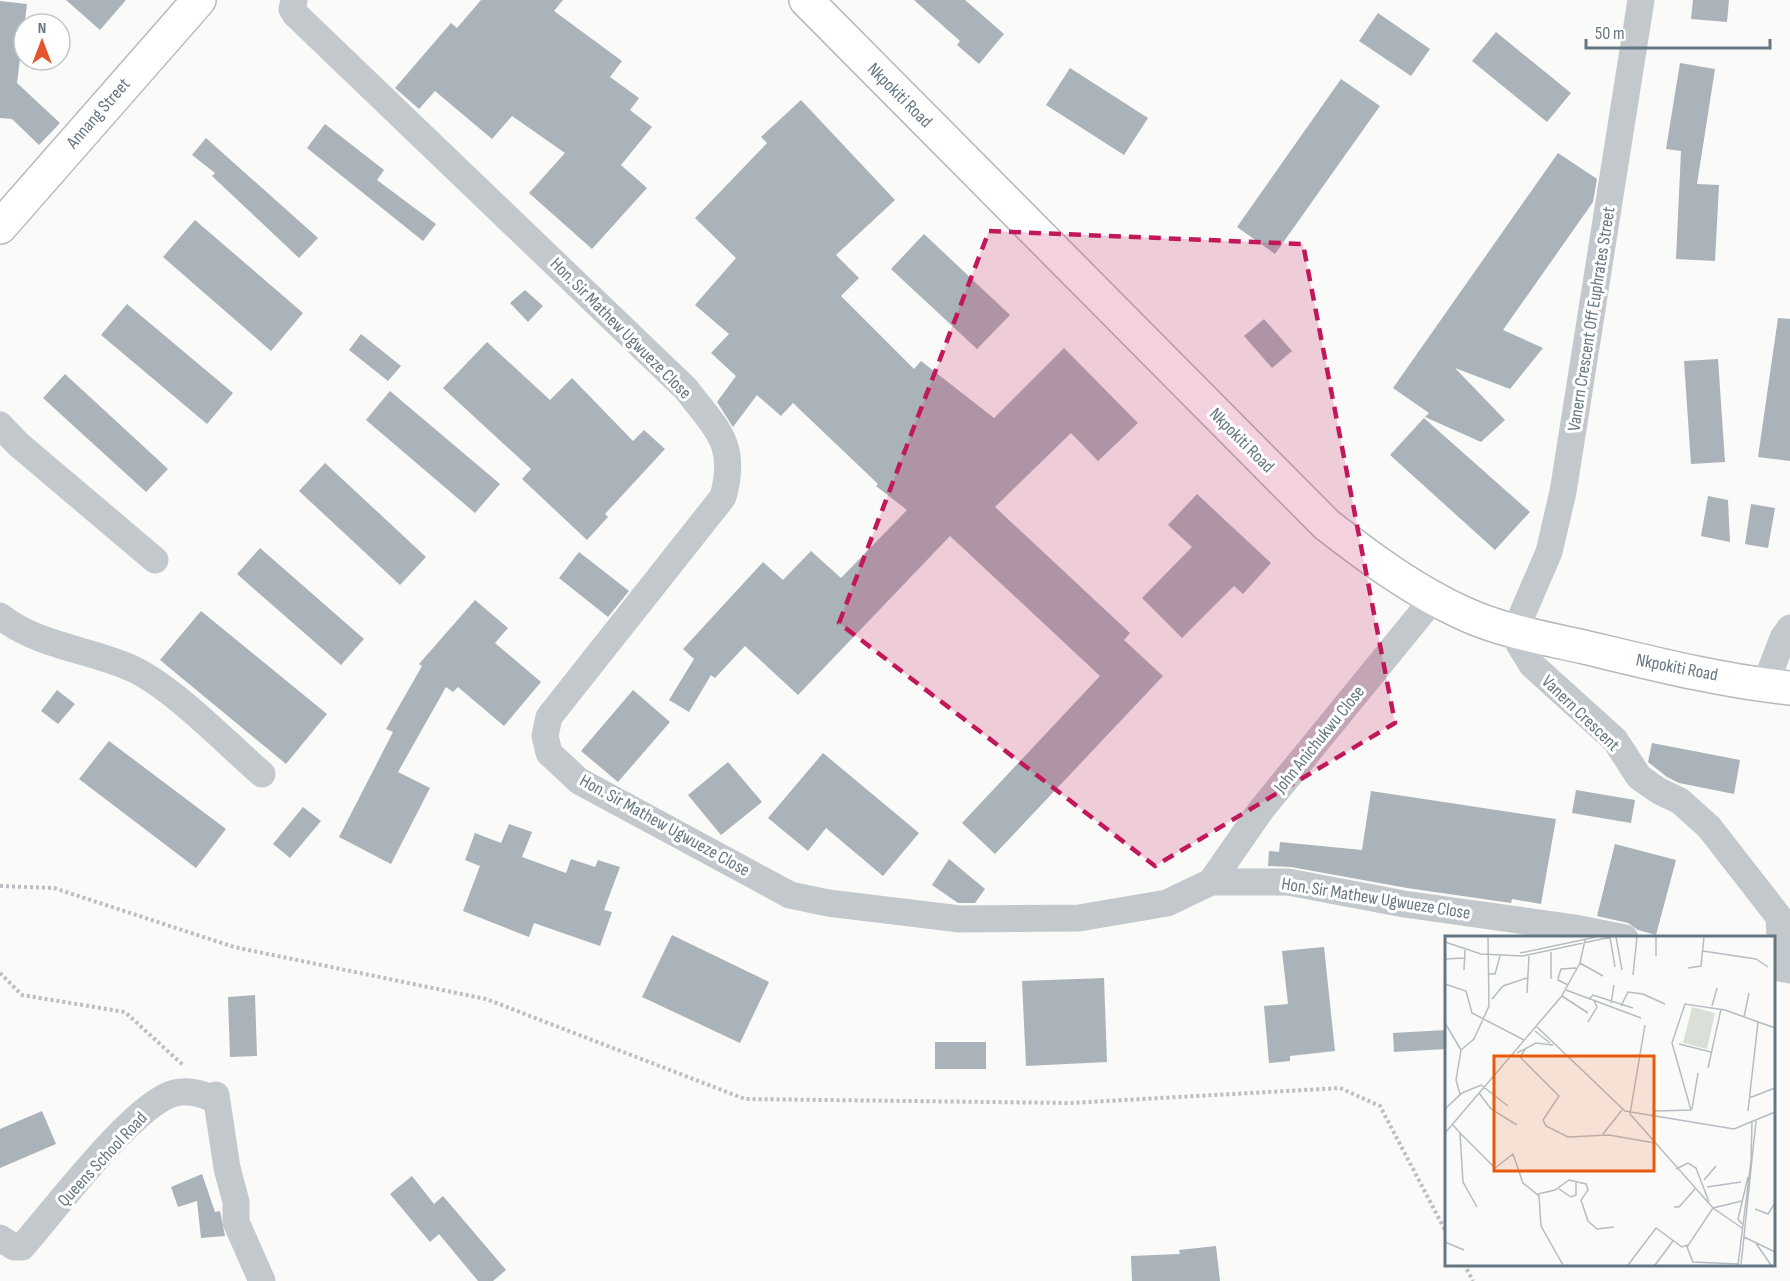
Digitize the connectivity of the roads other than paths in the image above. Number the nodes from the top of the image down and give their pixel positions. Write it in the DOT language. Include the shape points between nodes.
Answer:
graph roads {
  1 [pos="199,0"];
  2 [pos="806,0"];
  3 [pos="1641,0"];
  4 [pos="289,3"];
  5 [pos="0,227"];
  6 [pos="0,425"];
  7 [pos="155,560"];
  8 [pos="1433,599"];
  9 [pos="0,616"];
  10 [pos="1790,628"];
  11 [pos="1515,631"];
  12 [pos="1777,687"];
  13 [pos="262,774"];
  14 [pos="1211,882"];
  15 [pos="1615,936"];
  16 [pos="1790,949"];
  17 [pos="1775,967"];
  18 [pos="1790,970"];
  19 [pos="0,1238"];
  20 [pos="262,1281"];
  1 -- 5 [label="main road, Annang Street"];
  2 -- 8 [label="main road, Nkpokiti Road" via="1327,525 1377,564"];
  3 -- 11 [label="street, Vanern Crescent Off Euphrates Street" via="1563,492 1549,552"];
  4 -- 14 [label="street, Hon. Sir Mathew Ugwueze Close" via="686,388 727,448 730,464 723,497 549,717 545,736 549,753 579,781 790,895 828,903 960,919 1079,918 1167,903"];
  6 -- 7 [label="street"];
  8 -- 11 [label="main road, Nkpokiti Road"];
  8 -- 14 [label="street, John Anichukwu Close" via="1261,810"];
  9 -- 13 [label="street" via="50,642 130,668 156,682"];
  10 -- 12 [label="street"];
  11 -- 12 [label="main road, Nkpokiti Road"];
  11 -- 16 [label="street, Vanern Crescent" via="1532,665 1615,740 1639,777 1680,801 1709,827 1779,917 1780,936"];
  14 -- 15 [label="street, Hon. Sir Mathew Ugwueze Close" via="1288,882"];
  17 -- 18 [label="street"];
  19 -- 20 [label="street, Queens School Road" via="14,1247 22,1247 92,1164 151,1106 174,1093 211,1098 216,1095 236,1202 236,1222"];
}
